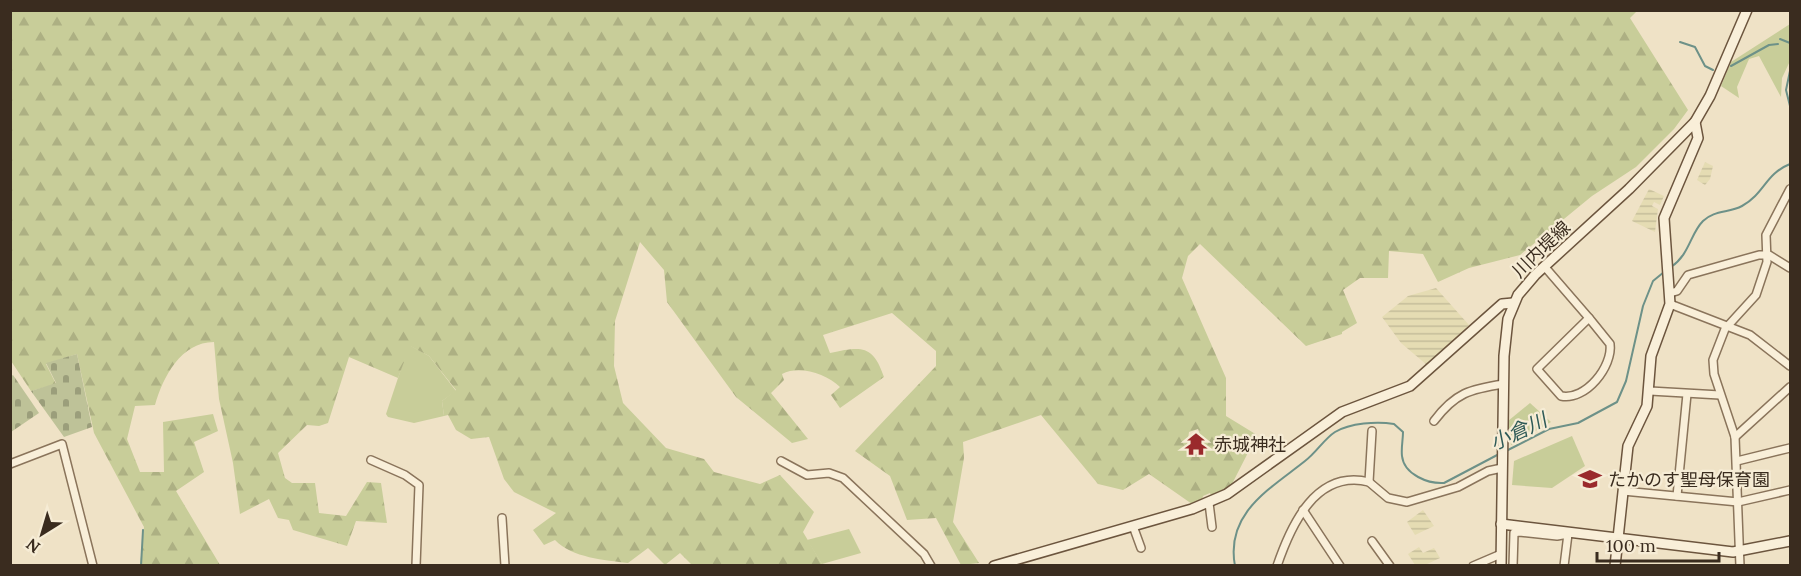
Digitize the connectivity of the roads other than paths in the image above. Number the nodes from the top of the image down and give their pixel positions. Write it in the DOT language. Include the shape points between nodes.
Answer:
graph roads {
  1 [pos="1747,10"];
  2 [pos="1695,122"];
  3 [pos="1791,189"];
  4 [pos="1766,254"];
  5 [pos="1544,266"];
  6 [pos="1791,268"];
  7 [pos="1670,293"];
  8 [pos="1513,303"];
  9 [pos="1670,304"];
  10 [pos="1589,318"];
  11 [pos="1727,326"];
  12 [pos="1791,366"];
  13 [pos="1504,384"];
  14 [pos="1791,387"];
  15 [pos="1650,391"];
  16 [pos="1688,394"];
  17 [pos="1720,395"];
  18 [pos="1434,421"];
  19 [pos="1372,431"];
  20 [pos="1735,437"];
  21 [pos="1791,448"];
  22 [pos="370,460"];
  23 [pos="781,461"];
  24 [pos="1737,461"];
  25 [pos="10,464"];
  26 [pos="1502,468"];
  27 [pos="1369,482"];
  28 [pos="1791,490"];
  29 [pos="1623,491"];
  30 [pos="1677,496"];
  31 [pos="1738,502"];
  32 [pos="1209,503"];
  33 [pos="1302,510"];
  34 [pos="502,518"];
  35 [pos="1501,524"];
  36 [pos="1133,526"];
  37 [pos="1212,527"];
  38 [pos="1568,534"];
  39 [pos="1618,540"];
  40 [pos="1372,541"];
  41 [pos="1791,541"];
  42 [pos="1141,548"];
  43 [pos="1740,552"];
  44 [pos="1501,554"];
  45 [pos="93,566"];
  46 [pos="416,566"];
  47 [pos="505,566"];
  48 [pos="932,566"];
  49 [pos="994,566"];
  50 [pos="1277,566"];
  51 [pos="1340,566"];
  52 [pos="1390,566"];
  53 [pos="1473,566"];
  54 [pos="1501,566"];
  55 [pos="1513,566"];
  56 [pos="1564,566"];
  57 [pos="1615,566"];
  58 [pos="1740,566"];
  1 -- 2 [label="street, 川内堤線"];
  2 -- 5 [label="street, 川内堤線"];
  2 -- 7 [label="street" via="1698,138 1664,218"];
  3 -- 4 [label="street" via="1766,235"];
  4 -- 6 [label="street"];
  4 -- 7 [label="street" via="1688,275 1677,291"];
  4 -- 11 [label="street" via="1767,262 1755,295"];
  5 -- 8 [label="street, 川内堤線"];
  5 -- 10 [label="street"];
  7 -- 9 [label="street"];
  8 -- 13 [label="street, 川内堤線" via="1506,328"];
  8 -- 32 [label="street" via="1502,304 1410,386 1327,421"];
  9 -- 11 [label="street"];
  9 -- 15 [label="street" via="1653,348"];
  10 -- 10 [label="street" via="1610,344 1605,369 1580,393 1562,396 1537,369"];
  11 -- 12 [label="street" via="1755,338"];
  11 -- 17 [label="street" via="1713,360"];
  13 -- 18 [label="street" via="1478,388 1455,398"];
  13 -- 26 [label="street, 川内堤線"];
  14 -- 20 [label="street"];
  15 -- 16 [label="street"];
  15 -- 29 [label="street" via="1646,411 1628,446"];
  16 -- 17 [label="street"];
  16 -- 30 [label="street"];
  17 -- 20 [label="street"];
  19 -- 27 [label="street"];
  20 -- 24 [label="street"];
  21 -- 24 [label="street"];
  22 -- 46 [label="street" via="418,485"];
  23 -- 48 [label="street" via="807,475 829,473 843,478"];
  24 -- 31 [label="street"];
  25 -- 45 [label="street" via="62,444"];
  26 -- 27 [label="street" via="1458,487 1407,502 1388,498"];
  26 -- 35 [label="street, 川内堤線"];
  27 -- 33 [label="street" via="1334,482"];
  28 -- 31 [label="street"];
  29 -- 30 [label="street"];
  29 -- 39 [label="street"];
  30 -- 31 [label="street"];
  31 -- 43 [label="street"];
  32 -- 36 [label="street"];
  32 -- 37 [label="street"];
  33 -- 50 [label="street" via="1287,534"];
  33 -- 51 [label="street"];
  34 -- 47 [label="street"];
  35 -- 38 [label="street"];
  35 -- 44 [label="street, 川内堤線"];
  36 -- 42 [label="street"];
  36 -- 49 [label="street"];
  38 -- 39 [label="street"];
  38 -- 55 [label="street" via="1514,533"];
  38 -- 56 [label="street"];
  39 -- 43 [label="street"];
  39 -- 57 [label="street"];
  40 -- 52 [label="street"];
  41 -- 43 [label="street"];
  43 -- 58 [label="street"];
  44 -- 53 [label="street"];
  44 -- 54 [label="street, 川内堤線"];
}
